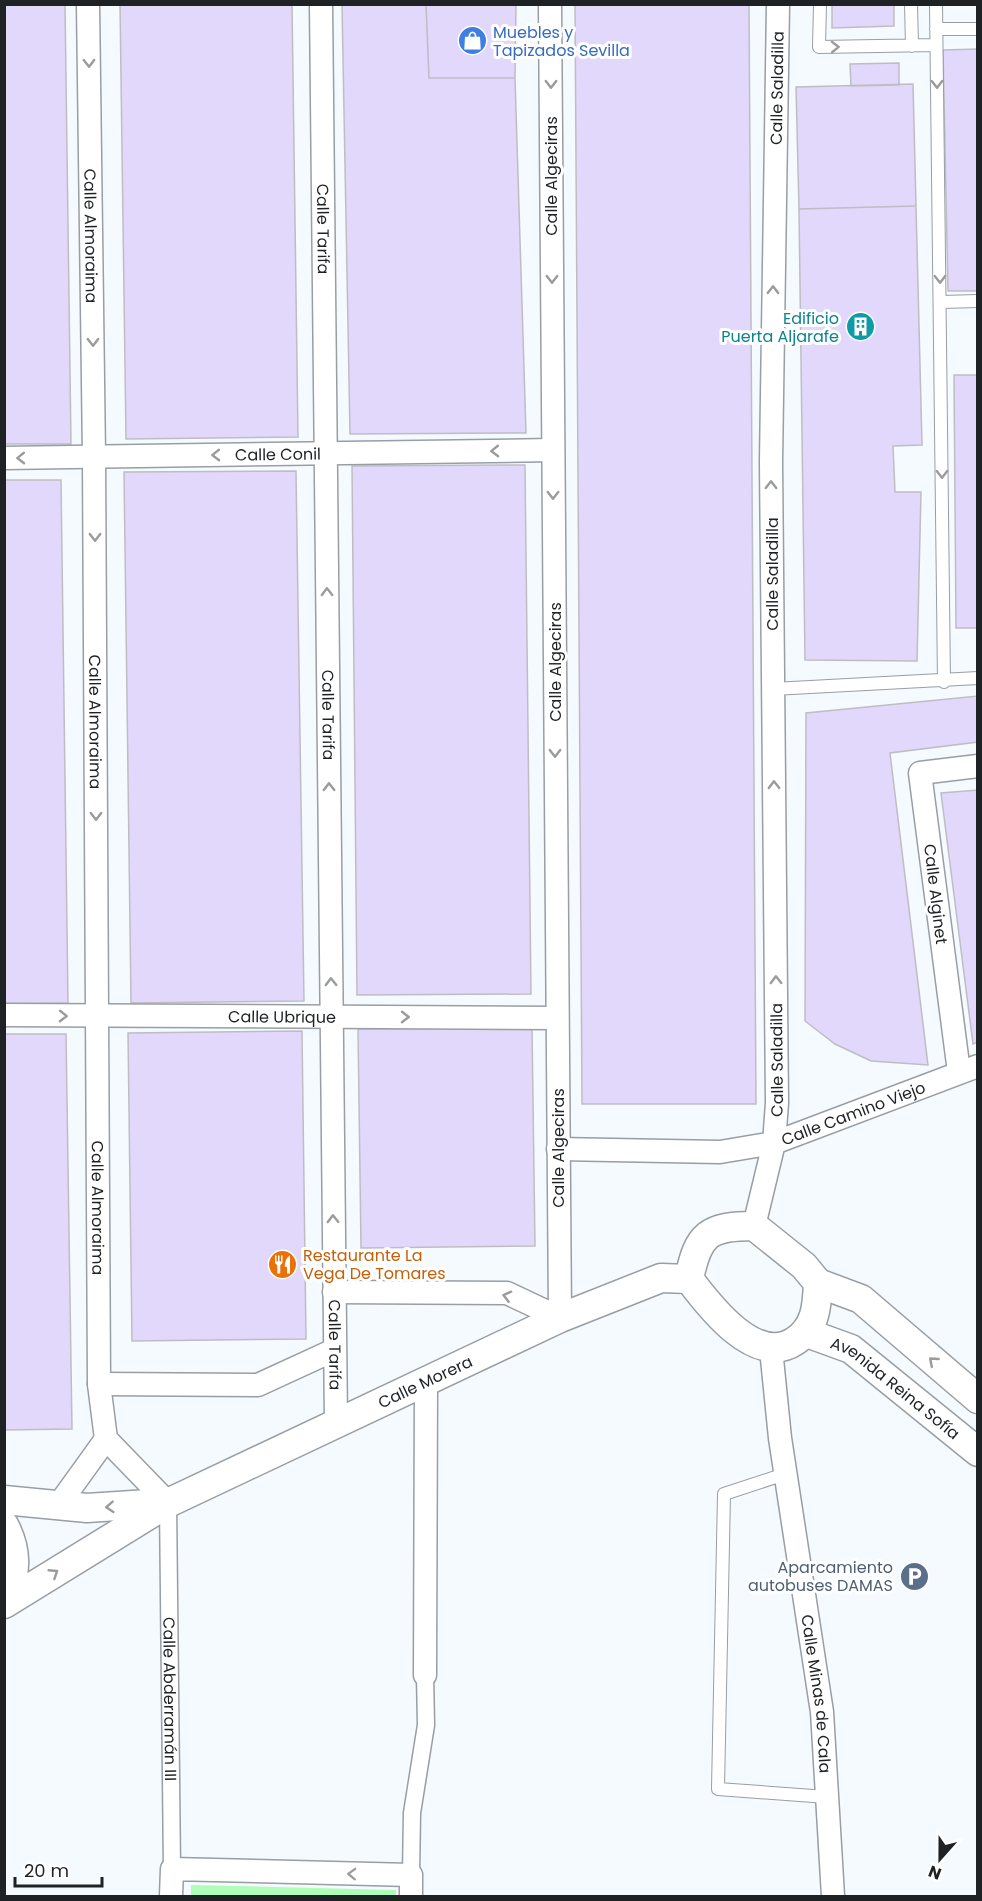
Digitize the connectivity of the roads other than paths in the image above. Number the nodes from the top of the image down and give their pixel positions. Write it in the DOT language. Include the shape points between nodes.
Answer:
graph roads {
  1 [pos="88,4"];
  2 [pos="321,4"];
  3 [pos="550,4"];
  4 [pos="778,4"];
  5 [pos="820,4"];
  6 [pos="911,4"];
  7 [pos="936,4"];
  8 [pos="936,29"];
  9 [pos="978,29"];
  10 [pos="936,45"];
  11 [pos="912,46"];
  12 [pos="978,301"];
  13 [pos="941,302"];
  14 [pos="553,450"];
  15 [pos="326,454"];
  16 [pos="94,457"];
  17 [pos="4,458"];
  18 [pos="978,678"];
  19 [pos="944,682"];
  20 [pos="772,689"];
  21 [pos="978,766"];
  22 [pos="4,1015"];
  23 [pos="97,1017"];
  24 [pos="331,1017"];
  25 [pos="557,1018"];
  26 [pos="968,1069"];
  27 [pos="774,1143"];
  28 [pos="558,1149"];
  29 [pos="754,1226"];
  30 [pos="689,1279"];
  31 [pos="818,1283"];
  32 [pos="334,1292"];
  33 [pos="560,1318"];
  34 [pos="807,1334"];
  35 [pos="771,1349"];
  36 [pos="334,1350"];
  37 [pos="99,1384"];
  38 [pos="426,1384"];
  39 [pos="978,1399"];
  40 [pos="336,1424"];
  41 [pos="106,1439"];
  42 [pos="978,1452"];
  43 [pos="785,1474"];
  44 [pos="4,1500"];
  45 [pos="168,1503"];
  46 [pos="57,1507"];
  47 [pos="4,1525"];
  48 [pos="4,1596"];
  49 [pos="4,1604"];
  50 [pos="426,1674"];
  51 [pos="827,1797"];
  52 [pos="172,1869"];
  53 [pos="411,1886"];
  54 [pos="171,1896"];
  55 [pos="833,1896"];
  1 -- 16 [label="street, Calle Almoraima, one-way"];
  2 -- 15 [label="street, Calle Tarifa"];
  3 -- 14 [label="street, Calle Algeciras, one-way"];
  20 -- 4 [label="street, Calle Saladilla, one-way"];
  5 -- 11 [label="lane, one-way" via="819,47"];
  6 -- 11 [label="lane"];
  7 -- 8 [label="lane"];
  8 -- 9 [label="lane"];
  8 -- 10 [label="lane"];
  10 -- 11 [label="lane"];
  10 -- 13 [label="lane, one-way"];
  12 -- 13 [label="lane"];
  13 -- 19 [label="lane, one-way"];
  14 -- 15 [label="street, Calle Conil, one-way"];
  14 -- 25 [label="street, Calle Algeciras, one-way"];
  15 -- 16 [label="street, Calle Conil, one-way"];
  24 -- 15 [label="street, Calle Tarifa, one-way"];
  16 -- 17 [label="street, Calle Conil, one-way"];
  16 -- 23 [label="street, Calle Almoraima, one-way"];
  18 -- 19 [label="lane"];
  19 -- 20 [label="lane"];
  27 -- 20 [label="street, Calle Saladilla, one-way" via="777,1104"];
  21 -- 26 [label="street, Calle Alginet" via="920,773"];
  22 -- 23 [label="street, Calle Ubrique, one-way"];
  23 -- 24 [label="street, Calle Ubrique"];
  23 -- 37 [label="street, Calle Almoraima"];
  24 -- 25 [label="street, Calle Ubrique, one-way"];
  32 -- 24 [label="street, Calle Tarifa, one-way"];
  25 -- 28 [label="street, Calle Algeciras"];
  26 -- 27 [label="street, Calle Camino Viejo"];
  27 -- 28 [label="street" via="720,1152"];
  27 -- 29 [label="street, Calle Camino Viejo"];
  28 -- 33 [label="street, Calle Algeciras"];
  29 -- 30 [label="street" via="720,1227 702,1241 693,1258"];
  29 -- 31 [label="street" via="804,1266"];
  30 -- 33 [label="street, Calle Morera" via="661,1278"];
  30 -- 35 [label="street" via="711,1308 743,1337"];
  31 -- 34 [label="street" via="816,1311"];
  39 -- 31 [label="street, one-way" via="861,1299"];
  33 -- 32 [label="street, one-way" via="507,1293"];
  32 -- 36 [label="street, Calle Tarifa"];
  33 -- 38 [label="street, Calle Morera"];
  34 -- 35 [label="street" via="790,1345"];
  34 -- 42 [label="street, Avenida Reina Sofía" via="851,1349"];
  35 -- 43 [label="street, Calle Minas de Cala"];
  36 -- 37 [label="street" via="258,1385"];
  36 -- 40 [label="street, Calle Tarifa"];
  37 -- 41 [label="street, Calle Almoraima"];
  38 -- 40 [label="street, Calle Morera"];
  38 -- 50 [label="street"];
  40 -- 45 [label="street, Calle Morera"];
  41 -- 45 [label="street"];
  41 -- 46 [label="street"];
  43 -- 51 [label="street, Calle Minas de Cala" via="822,1712"];
  43 -- 51 [label="lane" via="724,1494 718,1789"];
  44 -- 46 [label="street, Calle Morera"];
  45 -- 46 [label="street, Calle Morera, one-way"];
  49 -- 45 [label="street, Calle Morera, one-way"];
  45 -- 52 [label="street, Calle Abderramán III"];
  47 -- 48 [label="street" via="15,1554 14,1572"];
  50 -- 53 [label="street" via="426,1725 412,1813"];
  51 -- 55 [label="street, Calle Minas de Cala"];
  53 -- 52 [label="street, one-way"];
  52 -- 54 [label="street, Calle Abderramán III"];
}
